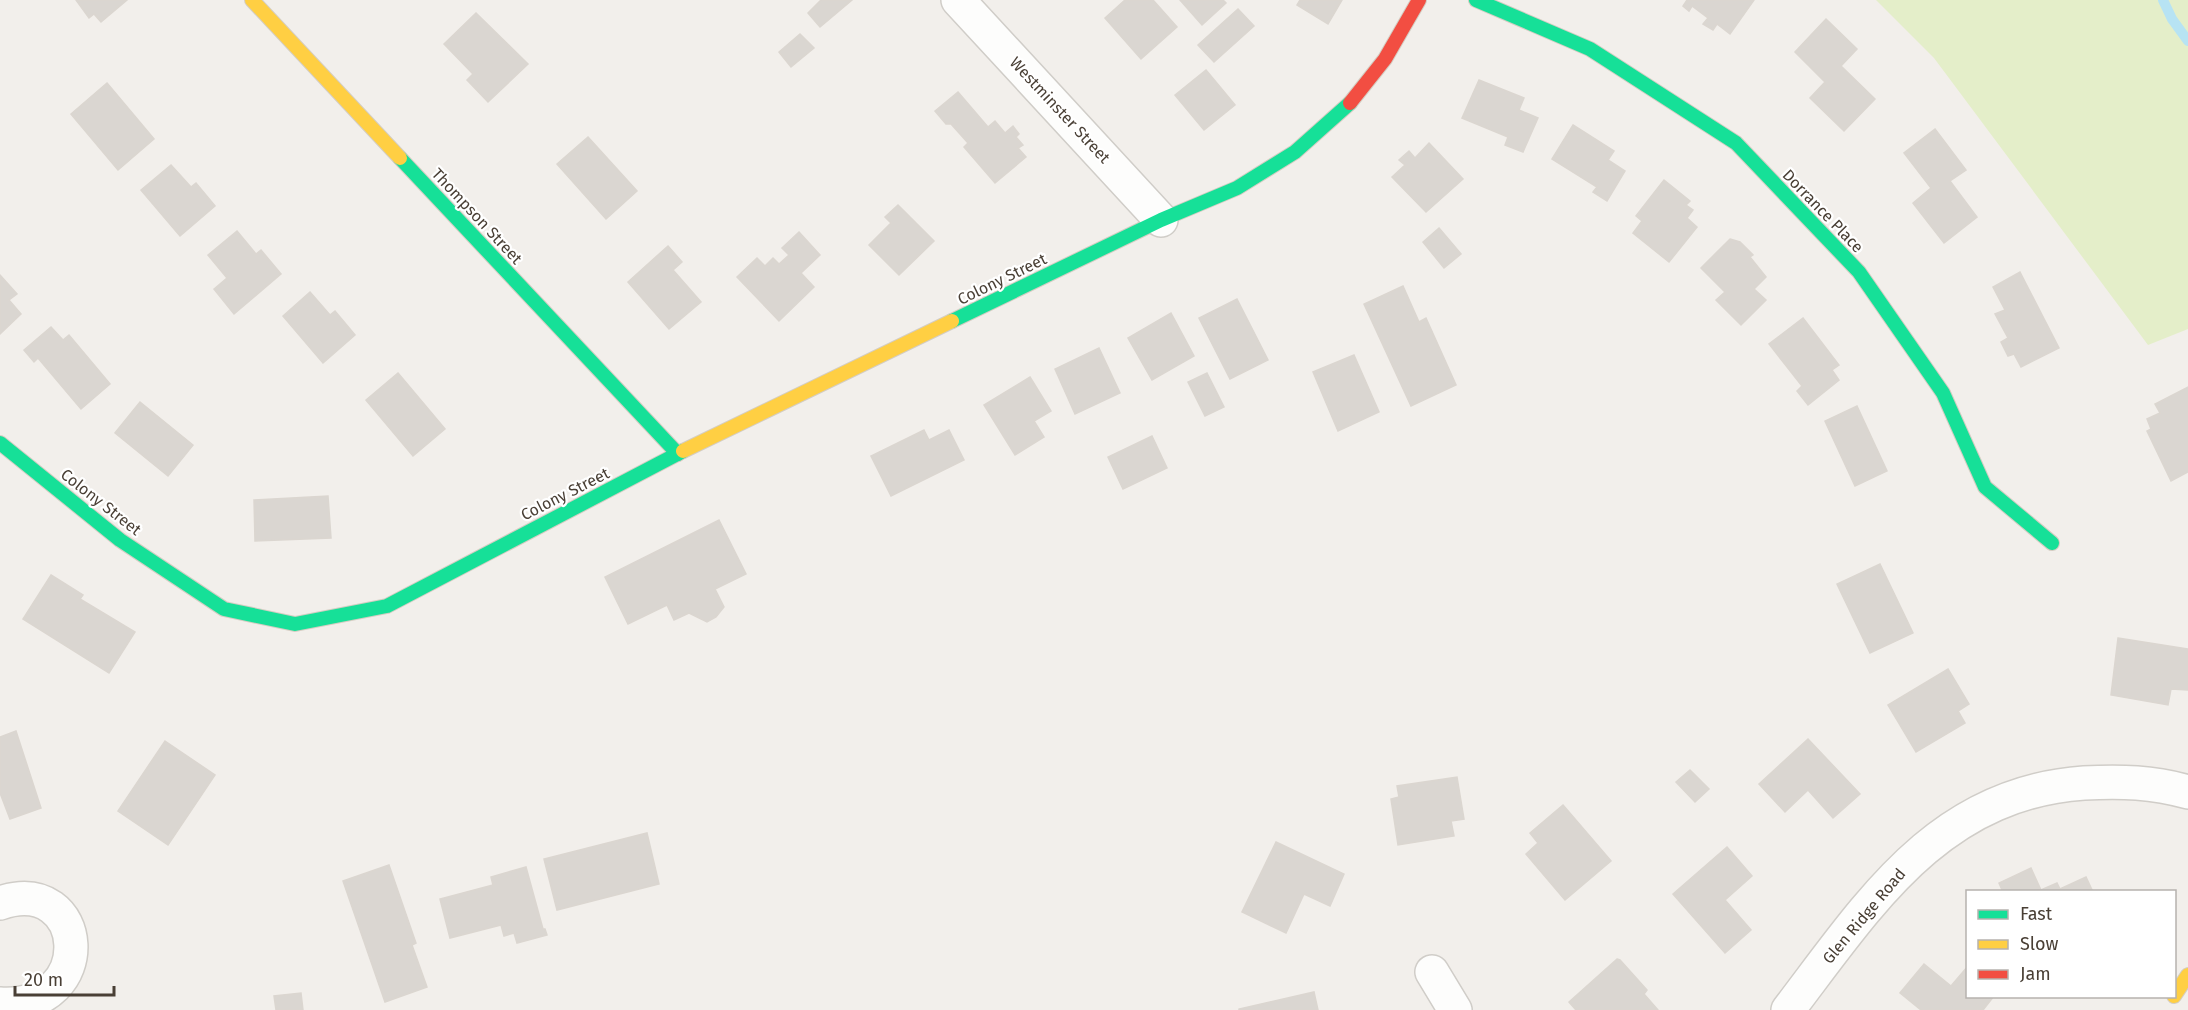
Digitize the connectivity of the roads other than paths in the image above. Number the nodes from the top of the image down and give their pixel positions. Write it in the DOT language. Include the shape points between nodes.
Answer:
graph roads {
  1 [pos="252,0"];
  2 [pos="958,0"];
  3 [pos="1419,0"];
  4 [pos="1476,0"];
  5 [pos="1161,220"];
  6 [pos="0,443"];
  7 [pos="678,454"];
  8 [pos="2052,543"];
  9 [pos="2188,792"];
  10 [pos="0,903"];
  11 [pos="1432,972"];
  12 [pos="2188,975"];
  13 [pos="2176,993"];
  14 [pos="0,1005"];
  15 [pos="1455,1010"];
  16 [pos="1788,1010"];
  1 -- 7 [label="street, Thompson Street"];
  2 -- 5 [label="street, Westminster Street"];
  3 -- 5 [label="street, Colony Street" via="1403,34 1359,96 1326,129 1236,189"];
  4 -- 8 [label="street, Dorrance Place" via="1590,49 1736,144 1860,272 1943,393 1985,487"];
  5 -- 7 [label="street, Colony Street"];
  6 -- 7 [label="street, Colony Street" via="120,540 224,609 295,624 387,606"];
  9 -- 16 [label="street, Glen Ridge Road" via="2122,780 2063,785 2005,798 1975,814 1924,848 1884,887"];
  10 -- 14 [label="street" via="28,900 45,906 69,931 73,949 72,967 52,996 19,1008"];
  11 -- 15 [label="street"];
  12 -- 13 [label="street"];
}
